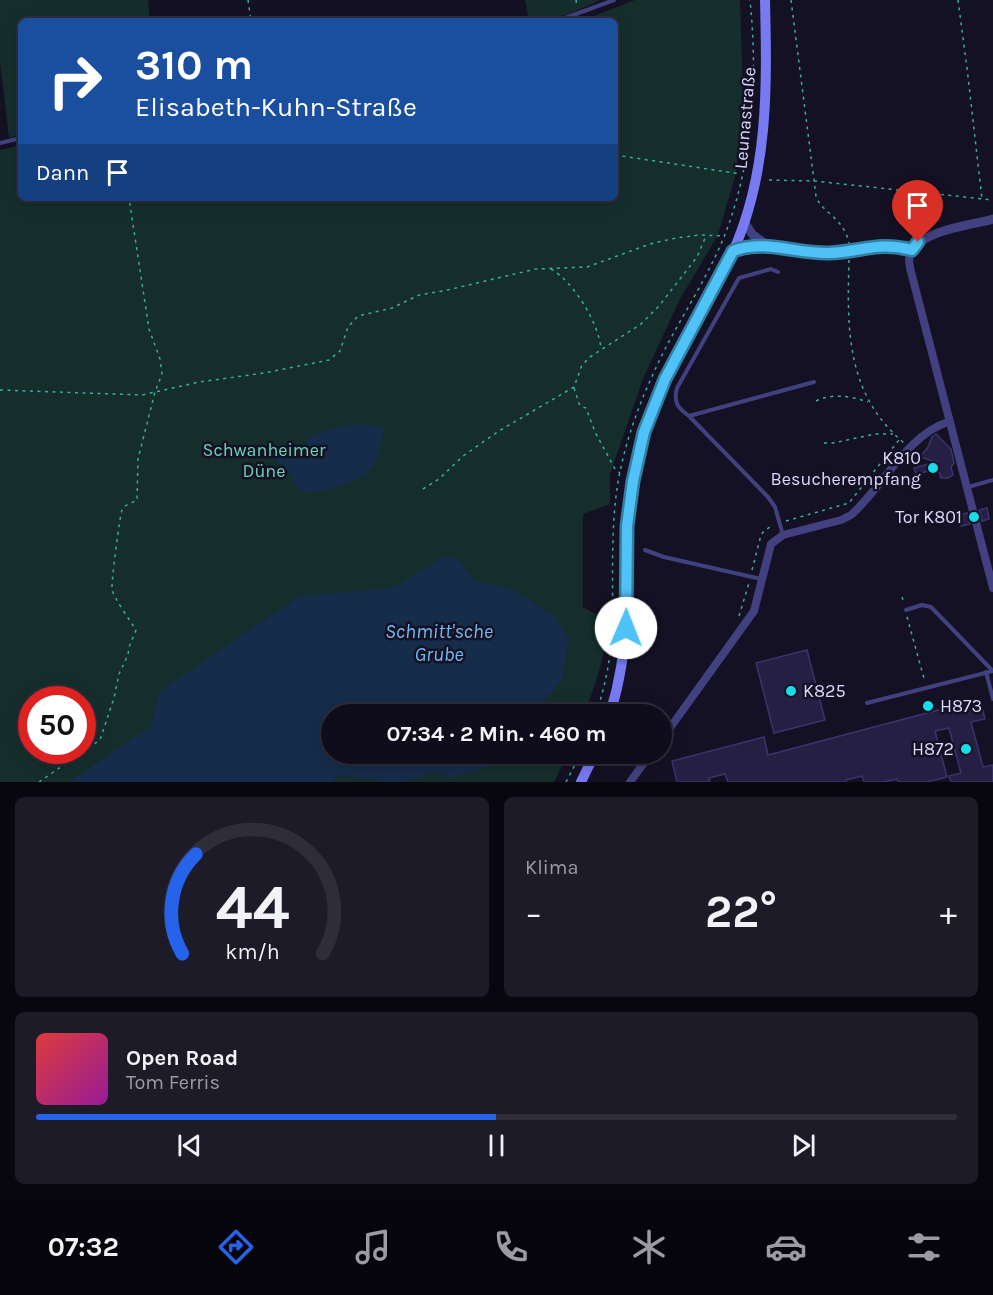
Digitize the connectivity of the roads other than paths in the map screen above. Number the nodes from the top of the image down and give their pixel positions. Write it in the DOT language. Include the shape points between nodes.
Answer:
graph roads {
  1 [pos="614,0"];
  2 [pos="765,0"];
  3 [pos="565,18"];
  4 [pos="18,139"];
  5 [pos="0,143"];
  6 [pos="993,219"];
  7 [pos="744,222"];
  8 [pos="767,245"];
  9 [pos="912,250"];
  10 [pos="733,251"];
  11 [pos="778,272"];
  12 [pos="814,382"];
  13 [pos="690,416"];
  14 [pos="948,422"];
  15 [pos="993,480"];
  16 [pos="967,487"];
  17 [pos="783,535"];
  18 [pos="645,550"];
  19 [pos="762,579"];
  20 [pos="993,588"];
  21 [pos="906,610"];
  22 [pos="993,671"];
  23 [pos="986,672"];
  24 [pos="993,699"];
  25 [pos="867,703"];
  26 [pos="612,704"];
  27 [pos="672,725"];
  28 [pos="590,764"];
  29 [pos="643,764"];
  30 [pos="581,782"];
  31 [pos="630,782"];
  1 -- 3 [label="lane"];
  2 -- 7 [label="main road, Leunastraße" via="762,144"];
  4 -- 5 [label="lane"];
  6 -- 9 [label="street" via="932,235"];
  7 -- 8 [label="street" via="753,236"];
  7 -- 10 [label="main road, Leunastraße"];
  8 -- 9 [label="street" via="818,253 882,245"];
  8 -- 10 [label="street"];
  9 -- 14 [label="street" via="910,268"];
  10 -- 26 [label="main road, Leunastraße" via="665,379 639,450 627,526 625,640"];
  11 -- 13 [label="lane" via="771,269 739,278 677,388 678,407"];
  12 -- 13 [label="lane"];
  13 -- 17 [label="lane" via="776,507"];
  14 -- 16 [label="street"];
  14 -- 17 [label="street" via="921,436 851,515"];
  15 -- 16 [label="lane"];
  16 -- 20 [label="street"];
  17 -- 19 [label="street" via="771,544"];
  18 -- 19 [label="lane"];
  19 -- 27 [label="street" via="754,611"];
  21 -- 22 [label="lane" via="922,605 931,607"];
  22 -- 23 [label="lane"];
  23 -- 24 [label="lane"];
  23 -- 25 [label="lane"];
  28 -- 30 [label="main road"];
  29 -- 31 [label="street"];
}
